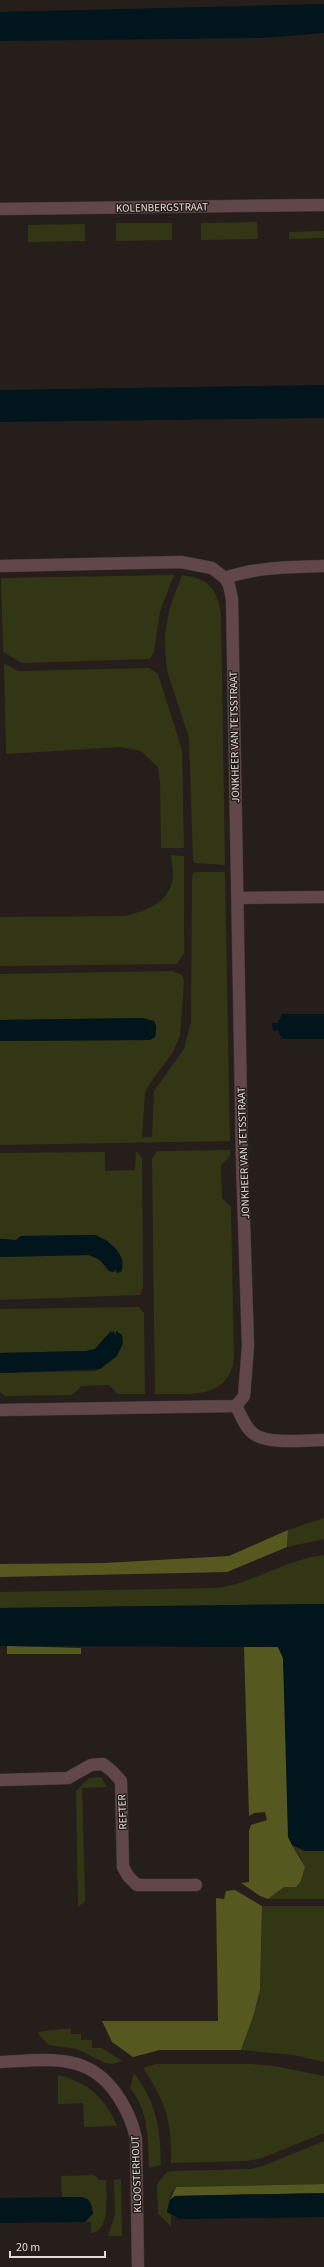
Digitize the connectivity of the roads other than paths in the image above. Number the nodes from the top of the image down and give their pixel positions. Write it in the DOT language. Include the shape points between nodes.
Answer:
graph roads {
  1 [pos="324,205"];
  2 [pos="0,209"];
  3 [pos="0,566"];
  4 [pos="324,566"];
  5 [pos="225,578"];
  6 [pos="324,897"];
  7 [pos="238,898"];
  8 [pos="236,1406"];
  9 [pos="0,1410"];
  10 [pos="324,1440"];
  11 [pos="0,1780"];
  12 [pos="196,1885"];
  13 [pos="0,2062"];
  14 [pos="138,2267"];
  1 -- 2 [label="street, KOLENBERGSTRAAT"];
  3 -- 5 [label="street" via="181,562 212,568"];
  4 -- 5 [label="street" via="274,567"];
  5 -- 7 [label="street, JONKHEER VAN TETSSTRAAT" via="232,599"];
  6 -- 7 [label="street"];
  7 -- 8 [label="street, JONKHEER VAN TETSSTRAAT" via="248,1346 244,1396"];
  8 -- 9 [label="street"];
  8 -- 10 [label="street" via="246,1426 254,1435 268,1440"];
  11 -- 12 [label="street, REFTER" via="68,1778 91,1765 103,1764 120,1781 123,1867 128,1876 137,1885"];
  13 -- 14 [label="street, KLOOSTERHOUT" via="58,2061 78,2064 96,2073 123,2102 136,2138"];
}
